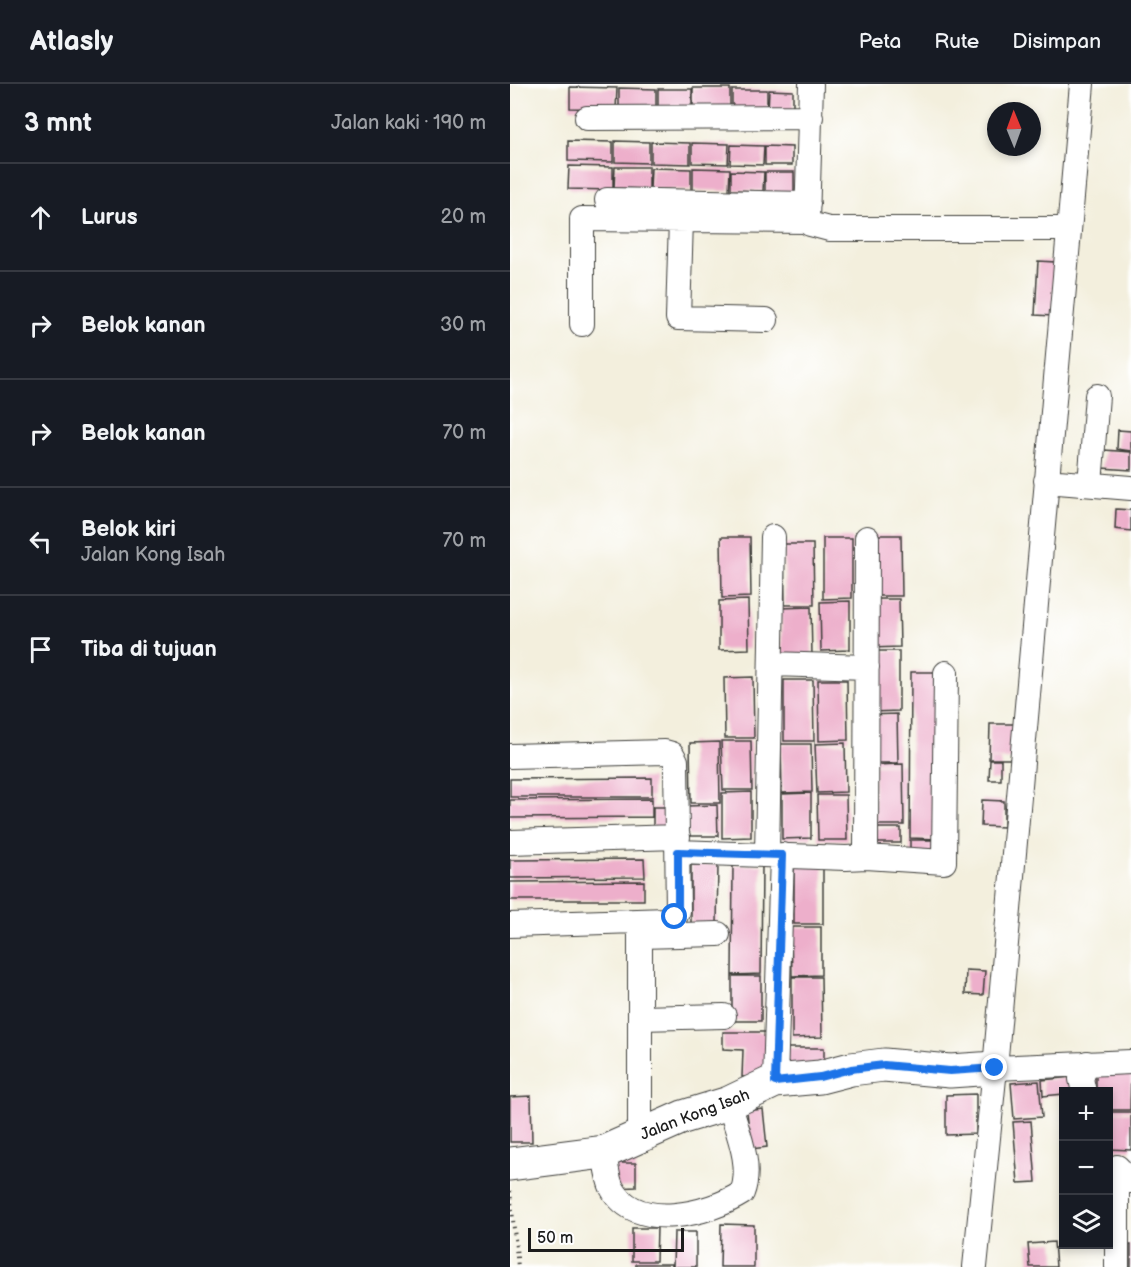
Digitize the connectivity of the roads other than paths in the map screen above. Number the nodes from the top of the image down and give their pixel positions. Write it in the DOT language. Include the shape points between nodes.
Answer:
graph roads {
  1 [pos="811,84"];
  2 [pos="1082,84"];
  3 [pos="587,117"];
  4 [pos="811,117"];
  5 [pos="607,200"];
  6 [pos="808,213"];
  7 [pos="681,220"];
  8 [pos="1069,229"];
  9 [pos="766,320"];
  10 [pos="582,324"];
  11 [pos="1097,396"];
  12 [pos="1047,481"];
  13 [pos="1089,484"];
  14 [pos="1131,488"];
  15 [pos="773,537"];
  16 [pos="867,538"];
  17 [pos="772,664"];
  18 [pos="867,667"];
  19 [pos="945,673"];
  20 [pos="510,756"];
  21 [pos="510,842"];
  22 [pos="678,844"];
  23 [pos="775,855"];
  24 [pos="866,857"];
  25 [pos="510,925"];
  26 [pos="718,934"];
  27 [pos="724,1016"];
  28 [pos="640,1018"];
  29 [pos="1131,1062"];
  30 [pos="1087,1063"];
  31 [pos="995,1068"];
  32 [pos="775,1082"];
  33 [pos="1083,1087"];
  34 [pos="729,1103"];
  35 [pos="640,1136"];
  36 [pos="604,1152"];
  37 [pos="510,1164"];
  38 [pos="1119,1170"];
  39 [pos="975,1267"];
  40 [pos="1117,1267"];
  1 -- 4 [label="street"];
  2 -- 8 [label="street"];
  3 -- 4 [label="street"];
  4 -- 6 [label="street"];
  5 -- 6 [label="street"];
  6 -- 7 [label="street"];
  6 -- 8 [label="street" via="810,224 829,229"];
  7 -- 9 [label="street" via="678,318"];
  7 -- 10 [label="street" via="582,219"];
  8 -- 12 [label="street"];
  11 -- 13 [label="street"];
  12 -- 13 [label="street"];
  12 -- 31 [label="street"];
  13 -- 14 [label="street"];
  15 -- 17 [label="street"];
  16 -- 18 [label="street"];
  17 -- 18 [label="street"];
  17 -- 23 [label="street"];
  18 -- 24 [label="street"];
  19 -- 24 [label="street" via="944,862"];
  20 -- 22 [label="street" via="669,753 676,762"];
  21 -- 22 [label="street"];
  22 -- 23 [label="street"];
  22 -- 25 [label="street" via="678,911 672,918"];
  23 -- 24 [label="street"];
  23 -- 32 [label="street"];
  26 -- 28 [label="street" via="640,936"];
  27 -- 28 [label="street"];
  28 -- 35 [label="street"];
  29 -- 30 [label="street, Jalan Kong Isah"];
  30 -- 31 [label="street, Jalan Kong Isah"];
  30 -- 33 [label="street" via="1081,1079"];
  31 -- 32 [label="street, Jalan Kong Isah" via="950,1071 884,1065"];
  31 -- 39 [label="street"];
  32 -- 34 [label="street, Jalan Kong Isah"];
  34 -- 35 [label="street, Jalan Kong Isah"];
  34 -- 36 [label="street" via="744,1155 745,1182 742,1193 719,1205 688,1214 658,1215 632,1207 612,1187"];
  35 -- 36 [label="street, Jalan Kong Isah"];
  36 -- 37 [label="street, Jalan Kong Isah"];
  38 -- 40 [label="street"];
}
